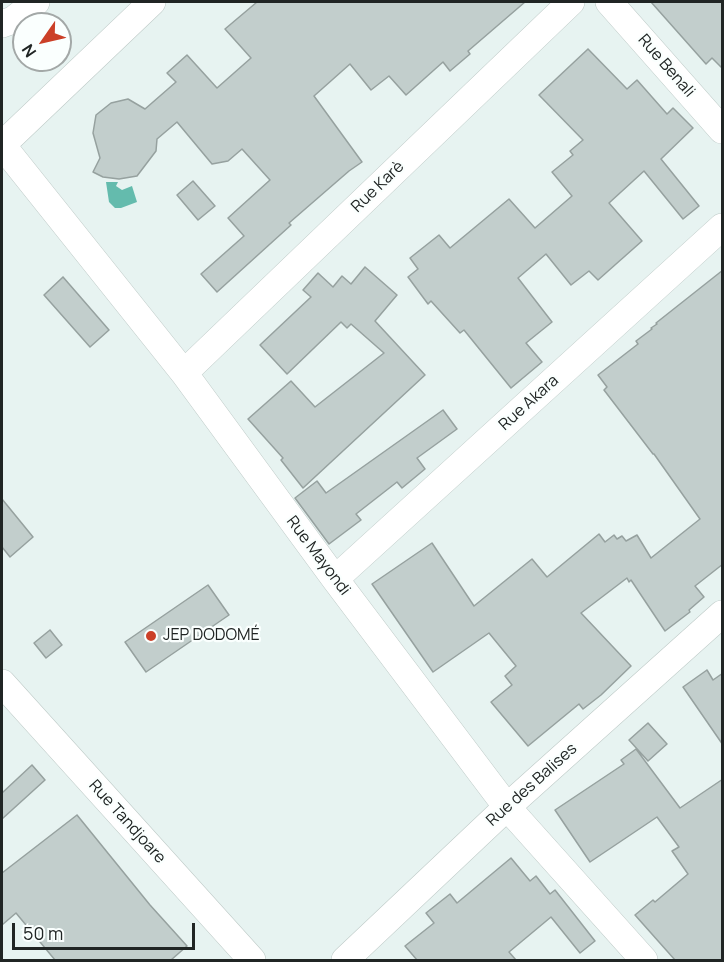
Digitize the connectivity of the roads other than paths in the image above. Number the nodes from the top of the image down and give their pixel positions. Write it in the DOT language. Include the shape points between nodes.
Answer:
graph roads {
  1 [pos="36,2"];
  2 [pos="152,2"];
  3 [pos="571,2"];
  4 [pos="609,2"];
  5 [pos="2,24"];
  6 [pos="723,130"];
  7 [pos="2,145"];
  8 [pos="723,227"];
  9 [pos="184,373"];
  10 [pos="334,579"];
  11 [pos="723,614"];
  12 [pos="3,688"];
  13 [pos="507,807"];
  14 [pos="252,960"];
  15 [pos="345,960"];
  16 [pos="644,960"];
  1 -- 5 [label="street"];
  2 -- 7 [label="street"];
  3 -- 9 [label="street, Rue Karè"];
  4 -- 6 [label="street, Rue Benali"];
  7 -- 9 [label="street, Rue Mayondi"];
  8 -- 10 [label="street, Rue Akara"];
  9 -- 10 [label="street, Rue Mayondi"];
  10 -- 13 [label="street, Rue Mayondi"];
  11 -- 13 [label="street, Rue des Balises"];
  12 -- 14 [label="street, Rue Tandjoare"];
  13 -- 15 [label="street, Rue des Balises"];
  13 -- 16 [label="street, Rue Mayondi"];
}
